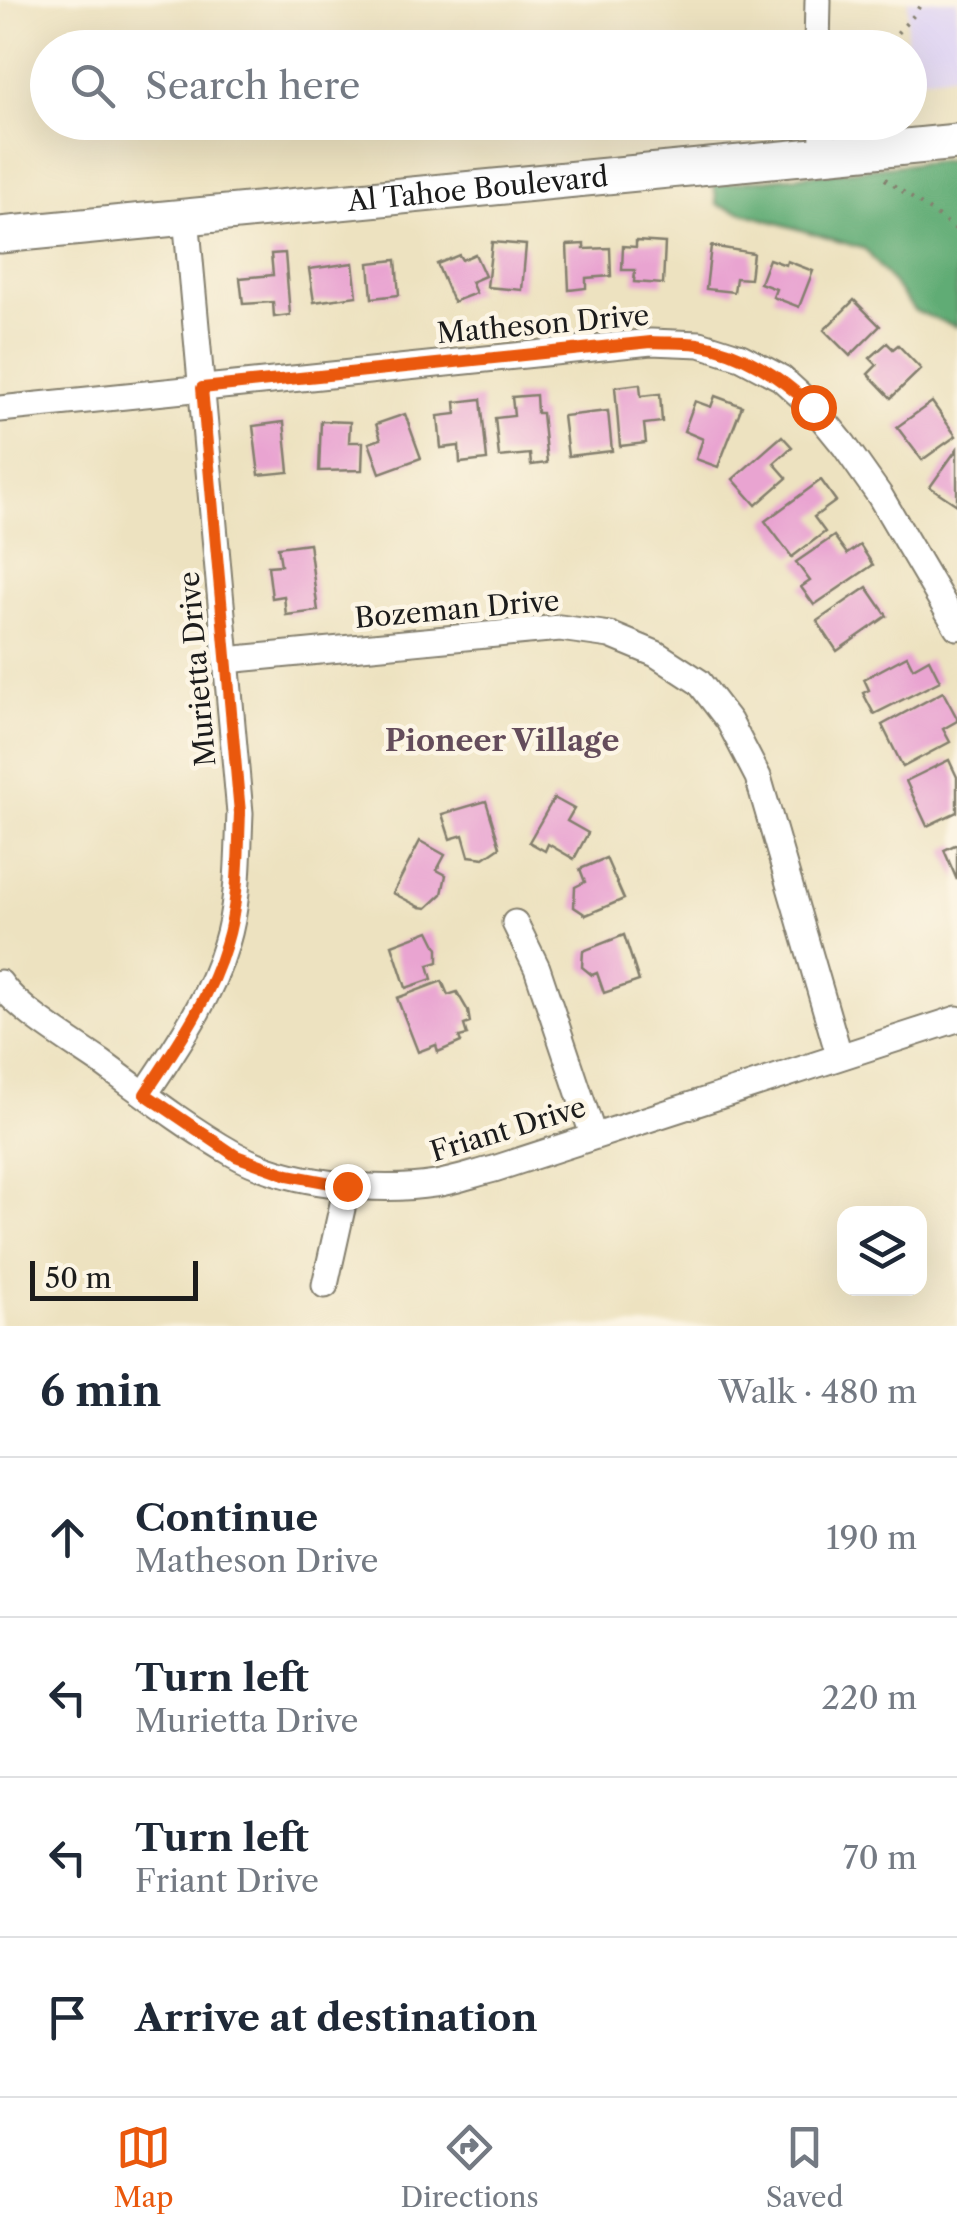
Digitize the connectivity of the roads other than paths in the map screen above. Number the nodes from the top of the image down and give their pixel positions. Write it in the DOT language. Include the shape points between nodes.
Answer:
graph roads {
  1 [pos="818,0"];
  2 [pos="817,30"];
  3 [pos="823,140"];
  4 [pos="957,142"];
  5 [pos="186,216"];
  6 [pos="0,235"];
  7 [pos="202,388"];
  8 [pos="0,409"];
  9 [pos="957,626"];
  10 [pos="226,660"];
  11 [pos="515,922"];
  12 [pos="0,983"];
  13 [pos="957,1019"];
  14 [pos="839,1055"];
  15 [pos="145,1094"];
  16 [pos="594,1135"];
  17 [pos="347,1186"];
  18 [pos="326,1285"];
  1 -- 2 [label="street"];
  3 -- 4 [label="main road, Al Tahoe Boulevard" via="868,151"];
  3 -- 5 [label="main road, Al Tahoe Boulevard"];
  5 -- 6 [label="main road, Al Tahoe Boulevard"];
  5 -- 7 [label="street, Murietta Drive"];
  7 -- 8 [label="street, Matheson Drive"];
  7 -- 9 [label="street, Matheson Drive" via="651,342 700,344 781,378 813,407 880,496"];
  7 -- 10 [label="street, Murietta Drive"];
  10 -- 14 [label="street, Bozeman Drive" via="560,628 610,636 656,654 699,682 730,721 758,777"];
  10 -- 15 [label="street, Murietta Drive" via="240,813 226,943 203,1002"];
  11 -- 16 [label="street" via="538,968"];
  12 -- 15 [label="street, Friant Drive"];
  13 -- 14 [label="street, Friant Drive"];
  14 -- 16 [label="street, Friant Drive"];
  15 -- 17 [label="street, Friant Drive" via="236,1156"];
  16 -- 17 [label="street, Friant Drive" via="435,1184"];
  17 -- 18 [label="street"];
}
